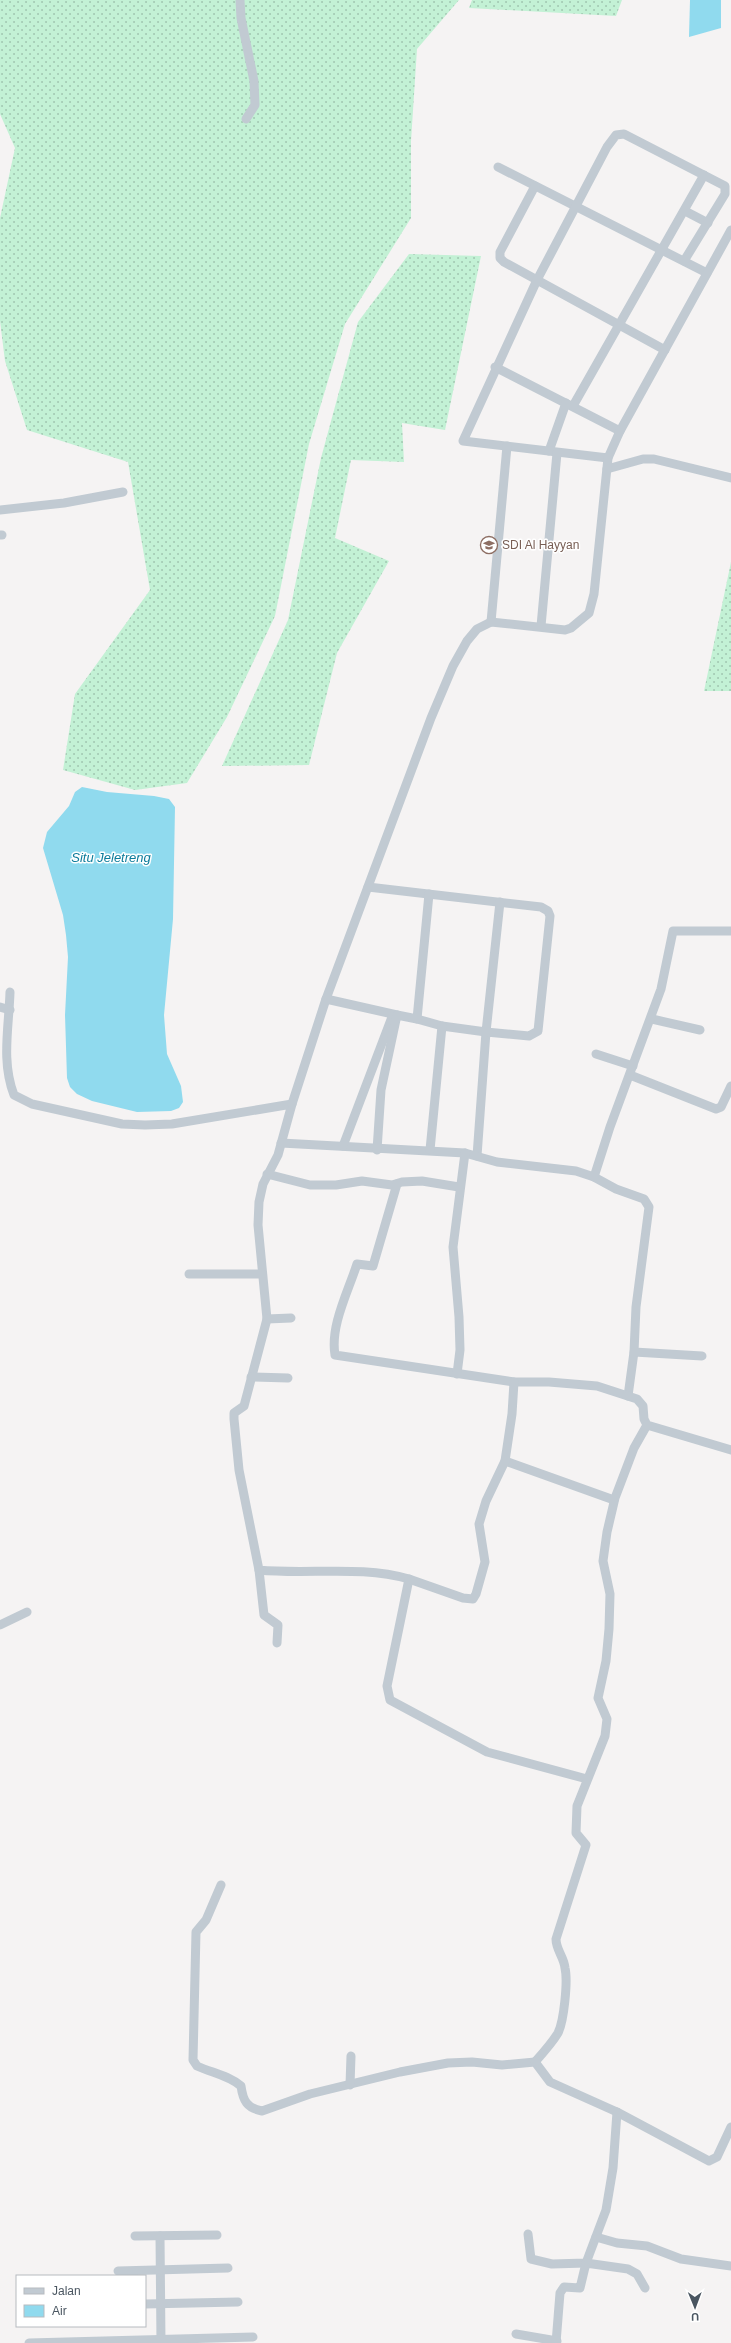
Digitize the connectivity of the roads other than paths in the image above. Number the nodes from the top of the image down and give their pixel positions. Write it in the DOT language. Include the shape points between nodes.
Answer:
graph roads {
  1 [pos="240,0"];
  2 [pos="246,119"];
  3 [pos="498,167"];
  4 [pos="704,175"];
  5 [pos="535,186"];
  6 [pos="575,206"];
  7 [pos="685,211"];
  8 [pos="708,223"];
  9 [pos="731,230"];
  10 [pos="662,250"];
  11 [pos="684,261"];
  12 [pos="707,273"];
  13 [pos="537,280"];
  14 [pos="619,325"];
  15 [pos="665,350"];
  16 [pos="495,367"];
  17 [pos="569,404"];
  18 [pos="620,431"];
  19 [pos="507,446"];
  20 [pos="553,452"];
  21 [pos="608,458"];
  22 [pos="607,469"];
  23 [pos="731,478"];
  24 [pos="123,492"];
  25 [pos="0,510"];
  26 [pos="492,622"];
  27 [pos="541,626"];
  28 [pos="368,887"];
  29 [pos="429,894"];
  30 [pos="500,902"];
  31 [pos="731,931"];
  32 [pos="10,992"];
  33 [pos="326,999"];
  34 [pos="0,1007"];
  35 [pos="10,1010"];
  36 [pos="395,1014"];
  37 [pos="417,1019"];
  38 [pos="652,1019"];
  39 [pos="442,1026"];
  40 [pos="700,1030"];
  41 [pos="486,1032"];
  42 [pos="3,1033"];
  43 [pos="596,1054"];
  44 [pos="631,1071"];
  45 [pos="731,1086"];
  46 [pos="292,1104"];
  47 [pos="281,1143"];
  48 [pos="342,1146"];
  49 [pos="377,1150"];
  50 [pos="430,1150"];
  51 [pos="465,1153"];
  52 [pos="476,1156"];
  53 [pos="267,1174"];
  54 [pos="594,1177"];
  55 [pos="397,1184"];
  56 [pos="459,1187"];
  57 [pos="189,1274"];
  58 [pos="262,1274"];
  59 [pos="291,1318"];
  60 [pos="267,1319"];
  61 [pos="634,1352"];
  62 [pos="702,1356"];
  63 [pos="457,1374"];
  64 [pos="251,1377"];
  65 [pos="288,1378"];
  66 [pos="514,1382"];
  67 [pos="628,1396"];
  68 [pos="647,1425"];
  69 [pos="731,1450"];
  70 [pos="505,1461"];
  71 [pos="614,1500"];
  72 [pos="259,1570"];
  73 [pos="409,1579"];
  74 [pos="27,1612"];
  75 [pos="0,1625"];
  76 [pos="277,1643"];
  77 [pos="587,1779"];
  78 [pos="221,1885"];
  79 [pos="351,2056"];
  80 [pos="535,2062"];
  81 [pos="350,2085"];
  82 [pos="617,2112"];
  83 [pos="731,2127"];
  84 [pos="528,2234"];
  85 [pos="217,2235"];
  86 [pos="135,2236"];
  87 [pos="160,2236"];
  88 [pos="596,2237"];
  89 [pos="586,2263"];
  90 [pos="731,2266"];
  91 [pos="228,2268"];
  92 [pos="159,2270"];
  93 [pos="118,2271"];
  94 [pos="645,2288"];
  95 [pos="238,2302"];
  96 [pos="146,2304"];
  97 [pos="160,2304"];
  98 [pos="516,2334"];
  99 [pos="253,2337"];
  100 [pos="161,2341"];
  101 [pos="557,2342"];
  102 [pos="29,2343"];
  103 [pos="42,2343"];
  1 -- 2 [label="street" via="240,18 254,81 255,105"];
  3 -- 5 [label="street"];
  4 -- 6 [label="street" via="624,134 619,134 610,141"];
  4 -- 7 [label="street"];
  4 -- 8 [label="street" via="721,182 726,190"];
  5 -- 6 [label="street"];
  5 -- 13 [label="street" via="500,252 500,258"];
  6 -- 10 [label="street"];
  6 -- 13 [label="street"];
  7 -- 8 [label="street"];
  7 -- 10 [label="street"];
  8 -- 11 [label="street"];
  9 -- 12 [label="street"];
  10 -- 11 [label="street"];
  10 -- 14 [label="street"];
  11 -- 12 [label="street"];
  12 -- 15 [label="street"];
  13 -- 14 [label="street"];
  13 -- 16 [label="street"];
  14 -- 15 [label="street"];
  14 -- 17 [label="street"];
  15 -- 18 [label="street"];
  16 -- 17 [label="street"];
  16 -- 19 [label="street" via="463,441"];
  17 -- 18 [label="street"];
  17 -- 20 [label="street"];
  18 -- 21 [label="street"];
  19 -- 20 [label="street"];
  19 -- 26 [label="street"];
  20 -- 21 [label="street"];
  20 -- 27 [label="street"];
  21 -- 22 [label="street"];
  22 -- 23 [label="street" via="644,459 654,459"];
  22 -- 27 [label="street" via="594,594 589,613 577,625 565,630"];
  24 -- 25 [label="street" via="64,503"];
  26 -- 27 [label="street"];
  26 -- 28 [label="street" via="484,624 474,632 453,666 430,718"];
  28 -- 29 [label="street"];
  28 -- 33 [label="street"];
  29 -- 30 [label="street"];
  29 -- 37 [label="street"];
  30 -- 41 [label="street"];
  30 -- 41 [label="street" via="541,907 548,911 550,916 540,1025 535,1034 529,1036"];
  31 -- 38 [label="street" via="673,931"];
  32 -- 35 [label="street"];
  33 -- 36 [label="street"];
  33 -- 46 [label="street"];
  34 -- 35 [label="street"];
  35 -- 42 [label="street"];
  36 -- 37 [label="street"];
  36 -- 48 [label="street"];
  36 -- 49 [label="street" via="381,1090"];
  37 -- 39 [label="street"];
  38 -- 40 [label="street"];
  38 -- 44 [label="street"];
  39 -- 41 [label="street"];
  39 -- 50 [label="street"];
  41 -- 52 [label="street"];
  42 -- 46 [label="street" via="10,1084 14,1094 32,1104 122,1124 158,1126"];
  43 -- 44 [label="street"];
  44 -- 45 [label="street" via="716,1109 721,1107"];
  44 -- 54 [label="street"];
  46 -- 47 [label="street"];
  47 -- 48 [label="street"];
  47 -- 53 [label="street" via="278,1155"];
  48 -- 49 [label="street"];
  49 -- 50 [label="street"];
  50 -- 51 [label="street"];
  51 -- 52 [label="street"];
  51 -- 56 [label="street"];
  52 -- 54 [label="street" via="497,1162 576,1171"];
  53 -- 55 [label="street" via="310,1185 362,1181"];
  53 -- 58 [label="street" via="259,1202"];
  54 -- 61 [label="street" via="616,1189 642,1198 648,1207 636,1307"];
  55 -- 56 [label="street" via="422,1181"];
  55 -- 63 [label="street" via="373,1266 357,1264 337,1324 335,1355"];
  56 -- 63 [label="street" via="453,1247 459,1330"];
  57 -- 58 [label="street"];
  58 -- 60 [label="street"];
  59 -- 60 [label="street"];
  60 -- 64 [label="street"];
  61 -- 62 [label="street"];
  61 -- 67 [label="street"];
  63 -- 66 [label="street"];
  64 -- 65 [label="street"];
  64 -- 72 [label="street" via="244,1406 234,1412 234,1418 239,1470"];
  66 -- 67 [label="street" via="580,1384"];
  66 -- 70 [label="street"];
  67 -- 68 [label="street" via="641,1402"];
  68 -- 69 [label="street"];
  68 -- 71 [label="street" via="634,1448"];
  70 -- 71 [label="street"];
  70 -- 73 [label="street" via="486,1501 479,1524 484,1562 473,1599 463,1598"];
  71 -- 77 [label="street" via="604,1548 604,1573 610,1594 606,1661 598,1698 607,1719 605,1736"];
  72 -- 73 [label="street" via="288,1573 338,1570"];
  72 -- 76 [label="street" via="264,1615 278,1625"];
  73 -- 77 [label="street" via="387,1686 390,1700 487,1752"];
  74 -- 75 [label="street"];
  77 -- 80 [label="street" via="577,1806 576,1822 576,1833 586,1845 556,1939 556,1947 566,1973 561,2021 558,2032"];
  78 -- 81 [label="street" via="206,1920 196,1932 193,2060 197,2066 236,2081 242,2086 242,2098 249,2106 262,2111 310,2094"];
  79 -- 81 [label="street"];
  80 -- 81 [label="street" via="502,2065 448,2063"];
  80 -- 82 [label="street" via="550,2082"];
  82 -- 83 [label="street" via="709,2161 717,2157"];
  82 -- 88 [label="street" via="606,2210"];
  84 -- 89 [label="street" via="532,2259 552,2264"];
  85 -- 87 [label="street"];
  86 -- 87 [label="street"];
  87 -- 92 [label="street"];
  88 -- 89 [label="street"];
  88 -- 90 [label="street" via="616,2243 647,2246 681,2259"];
  89 -- 94 [label="street" via="628,2269 637,2274"];
  89 -- 101 [label="street" via="580,2288 564,2288 560,2293"];
  91 -- 92 [label="street"];
  92 -- 93 [label="street"];
  92 -- 97 [label="street"];
  95 -- 97 [label="street"];
  96 -- 97 [label="street"];
  97 -- 100 [label="street"];
  98 -- 101 [label="street"];
  99 -- 100 [label="street"];
  100 -- 103 [label="street"];
  102 -- 103 [label="street"];
}
